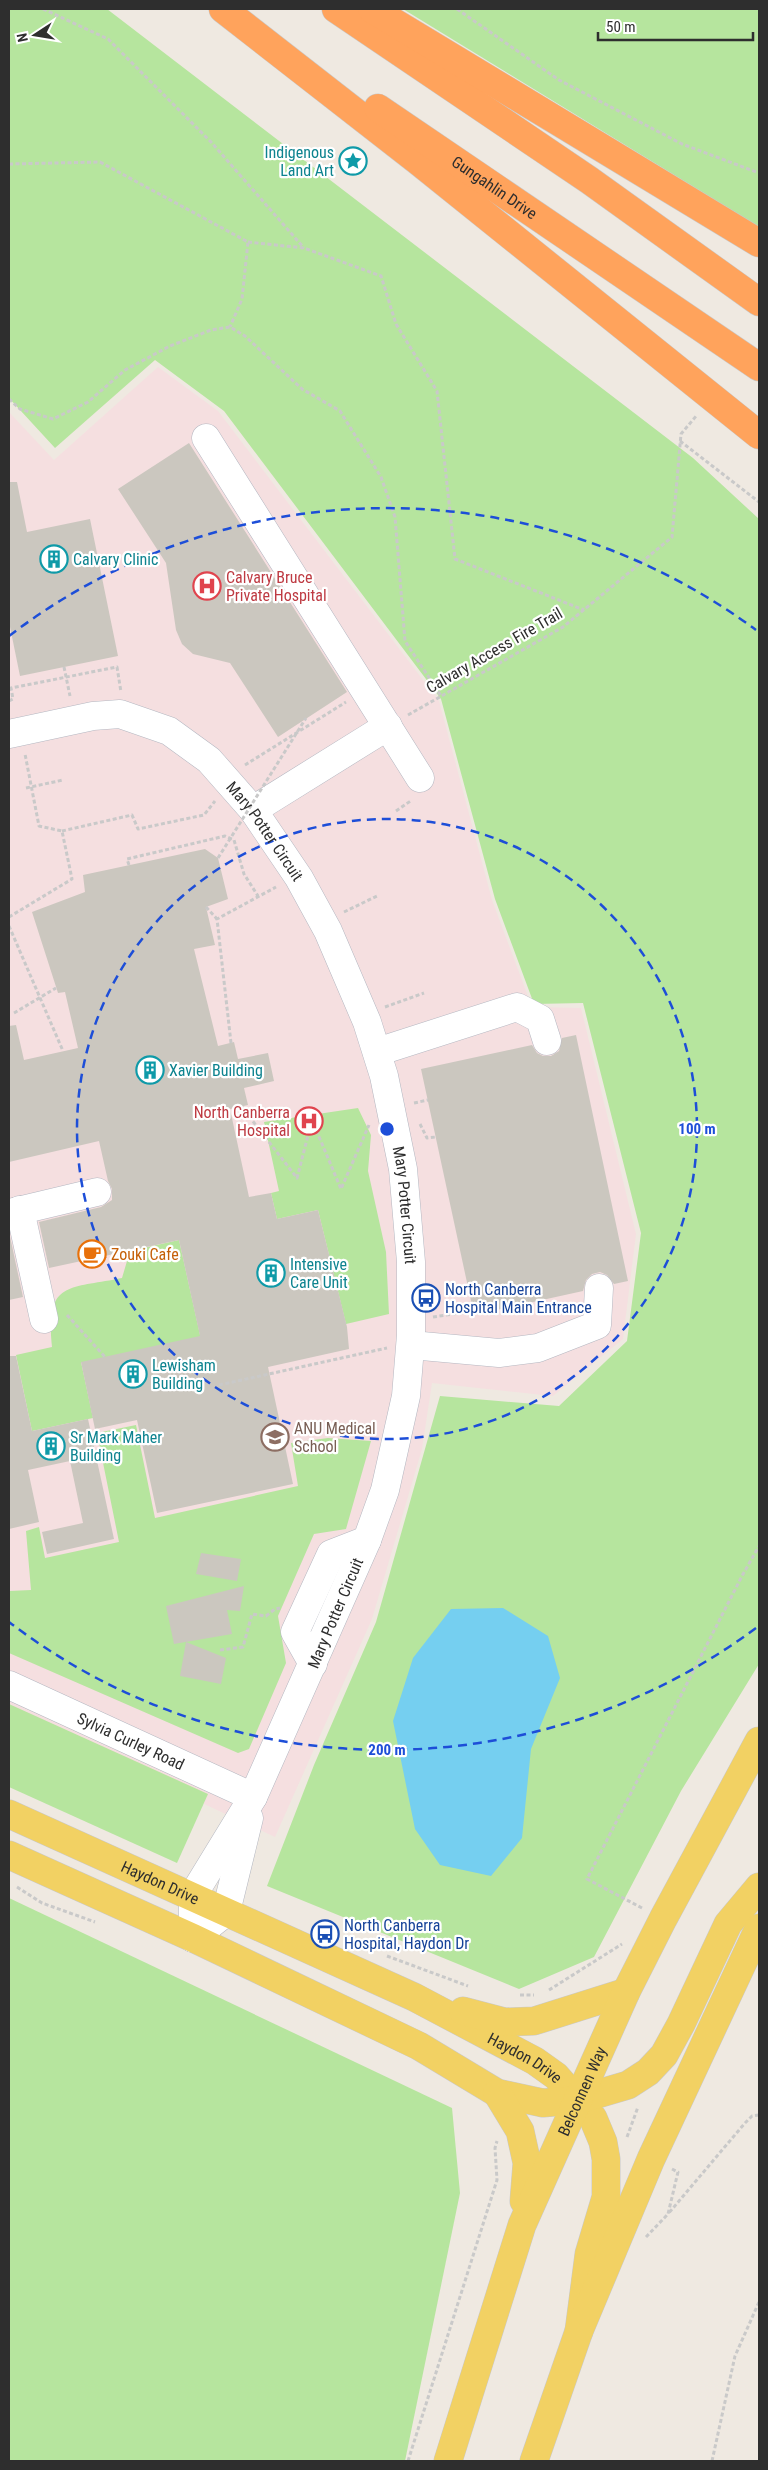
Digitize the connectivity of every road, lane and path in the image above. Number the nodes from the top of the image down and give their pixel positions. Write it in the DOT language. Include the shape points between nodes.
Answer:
graph roads {
  1 [pos="44,9"];
  2 [pos="223,9"];
  3 [pos="231,9"];
  4 [pos="336,9"];
  5 [pos="372,9"];
  6 [pos="457,9"];
  7 [pos="9,164"];
  8 [pos="759,173"];
  9 [pos="248,242"];
  10 [pos="759,243"];
  11 [pos="304,248"];
  12 [pos="759,302"];
  13 [pos="230,327"];
  14 [pos="759,367"];
  15 [pos="9,398"];
  16 [pos="697,415"];
  17 [pos="759,435"];
  18 [pos="206,438"];
  19 [pos="680,441"];
  20 [pos="759,502"];
  21 [pos="584,610"];
  22 [pos="64,667"];
  23 [pos="66,677"];
  24 [pos="365,690"];
  25 [pos="441,696"];
  26 [pos="71,697"];
  27 [pos="123,700"];
  28 [pos="9,701"];
  29 [pos="306,718"];
  30 [pos="388,726"];
  31 [pos="16,740"];
  32 [pos="242,766"];
  33 [pos="420,778"];
  34 [pos="62,780"];
  35 [pos="31,787"];
  36 [pos="26,788"];
  37 [pos="220,794"];
  38 [pos="243,818"];
  39 [pos="62,831"];
  40 [pos="218,858"];
  41 [pos="129,865"];
  42 [pos="272,878"];
  43 [pos="277,886"];
  44 [pos="282,894"];
  45 [pos="258,896"];
  46 [pos="376,896"];
  47 [pos="206,907"];
  48 [pos="337,916"];
  49 [pos="9,917"];
  50 [pos="217,919"];
  51 [pos="9,926"];
  52 [pos="56,988"];
  53 [pos="424,993"];
  54 [pos="40,998"];
  55 [pos="380,1009"];
  56 [pos="14,1013"];
  57 [pos="548,1041"];
  58 [pos="231,1043"];
  59 [pos="63,1051"];
  60 [pos="376,1052"];
  61 [pos="428,1100"];
  62 [pos="408,1104"];
  63 [pos="241,1106"];
  64 [pos="417,1118"];
  65 [pos="370,1123"];
  66 [pos="436,1137"];
  67 [pos="97,1192"];
  68 [pos="14,1211"];
  69 [pos="599,1288"];
  70 [pos="473,1310"];
  71 [pos="430,1317"];
  72 [pos="44,1319"];
  73 [pos="411,1345"];
  74 [pos="219,1385"];
  75 [pos="759,1546"];
  76 [pos="283,1607"];
  77 [pos="220,1650"];
  78 [pos="9,1685"];
  79 [pos="759,1741"];
  80 [pos="253,1797"];
  81 [pos="9,1814"];
  82 [pos="9,1855"];
  83 [pos="9,1881"];
  84 [pos="759,1887"];
  85 [pos="193,1895"];
  86 [pos="226,1912"];
  87 [pos="663,1919"];
  88 [pos="100,1924"];
  89 [pos="759,1928"];
  90 [pos="193,1938"];
  91 [pos="631,1939"];
  92 [pos="380,1954"];
  93 [pos="471,1987"];
  94 [pos="626,1992"];
  95 [pos="516,1996"];
  96 [pos="414,1997"];
  97 [pos="497,2093"];
  98 [pos="577,2100"];
  99 [pos="639,2103"];
  100 [pos="759,2115"];
  101 [pos="503,2134"];
  102 [pos="627,2138"];
  103 [pos="678,2172"];
  104 [pos="522,2225"];
  105 [pos="759,2302"];
  106 [pos="579,2331"];
  107 [pos="408,2461"];
  108 [pos="448,2461"];
  109 [pos="534,2461"];
  110 [pos="712,2461"];
  1 -- 11 [label="path" via="108,39 211,142"];
  2 -- 17 [label="highway"];
  3 -- 14 [label="highway, Gungahlin Drive"];
  4 -- 12 [label="highway" via="589,180"];
  5 -- 10 [label="highway"];
  6 -- 8 [label="path" via="559,80 682,144"];
  7 -- 9 [label="path" via="100,162"];
  9 -- 11 [label="path"];
  9 -- 13 [label="path" via="242,298"];
  11 -- 21 [label="path" via="381,276 396,324 437,391 455,559"];
  13 -- 15 [label="path" via="211,330 170,346 125,370 88,402 53,419 20,409"];
  13 -- 25 [label="path" via="245,336 302,389 340,411 381,477 395,517 405,641"];
  16 -- 19 [label="path, Calvary Access Fire Trail" via="681,434"];
  18 -- 24 [label="street"];
  19 -- 20 [label="path"];
  19 -- 21 [label="path, Calvary Access Fire Trail" via="672,537"];
  21 -- 25 [label="path, Calvary Access Fire Trail" via="563,627"];
  22 -- 23 [label="path"];
  23 -- 26 [label="path"];
  23 -- 27 [label="path" via="117,667"];
  23 -- 28 [label="path" via="11,688 13,699"];
  24 -- 30 [label="street"];
  24 -- 32 [label="path"];
  25 -- 30 [label="path, Calvary Access Fire Trail"];
  29 -- 40 [label="path, bridge"];
  30 -- 33 [label="street"];
  30 -- 38 [label="street"];
  31 -- 35 [label="path"];
  31 -- 38 [label="street, Mary Potter Circuit" via="93,716 120,714 141,719 169,731 209,760"];
  34 -- 35 [label="path"];
  35 -- 36 [label="path"];
  35 -- 39 [label="path" via="39,826"];
  37 -- 39 [label="path" via="204,816 138,829 132,815"];
  38 -- 60 [label="street, Mary Potter Circuit" via="299,878 328,931 362,1007"];
  39 -- 49 [label="path" via="72,879"];
  41 -- 45 [label="path" via="127,859 225,836 234,840 244,874"];
  42 -- 43 [label="path"];
  43 -- 44 [label="path"];
  43 -- 45 [label="path"];
  45 -- 50 [label="path"];
  46 -- 48 [label="path"];
  47 -- 50 [label="path"];
  50 -- 58 [label="path"];
  51 -- 54 [label="path"];
  52 -- 54 [label="path"];
  53 -- 55 [label="path"];
  54 -- 56 [label="path"];
  54 -- 59 [label="path"];
  57 -- 60 [label="street" via="540,1019 517,1007"];
  60 -- 73 [label="street, Mary Potter Circuit" via="392,1110 405,1189 411,1262"];
  61 -- 62 [label="path"];
  63 -- 65 [label="path" via="297,1178 312,1120 341,1189"];
  64 -- 66 [label="path" via="427,1138"];
  67 -- 68 [label="street"];
  68 -- 72 [label="street"];
  69 -- 73 [label="street" via="597,1325 538,1348 499,1353"];
  70 -- 71 [label="path"];
  73 -- 74 [label="path"];
  73 -- 80 [label="street, Mary Potter Circuit" via="398,1437 367,1540"];
  75 -- 87 [label="path" via="587,1879"];
  76 -- 77 [label="path" via="266,1616 252,1614 243,1647"];
  78 -- 80 [label="street, Sylvia Curley Road"];
  79 -- 87 [label="main road, Belconnen Way"];
  80 -- 85 [label="street, Mary Potter Circuit"];
  80 -- 86 [label="street, Mary Potter Circuit"];
  81 -- 85 [label="main road, Haydon Drive"];
  82 -- 90 [label="main road, Haydon Drive"];
  83 -- 88 [label="path" via="42,1903"];
  84 -- 98 [label="main road" via="728,1924 664,2054 648,2072 628,2085"];
  85 -- 86 [label="main road, Haydon Drive"];
  85 -- 90 [label="street"];
  86 -- 90 [label="street"];
  86 -- 96 [label="main road, Haydon Drive"];
  87 -- 94 [label="main road, Belconnen Way"];
  89 -- 106 [label="main road" via="651,2159"];
  90 -- 97 [label="main road, Haydon Drive" via="419,2046"];
  91 -- 95 [label="path" via="542,1994"];
  92 -- 93 [label="path"];
  94 -- 96 [label="main road" via="547,2018 505,2022"];
  94 -- 98 [label="main road, Belconnen Way"];
  96 -- 98 [label="main road, Haydon Drive" via="535,2061 556,2076"];
  97 -- 98 [label="main road, Haydon Drive" via="543,2102"];
  97 -- 104 [label="main road" via="520,2131 527,2163"];
  98 -- 104 [label="main road, Belconnen Way"];
  98 -- 106 [label="main road" via="593,2118 606,2159 606,2197 589,2254"];
  99 -- 102 [label="path"];
  100 -- 103 [label="path" via="748,2119 668,2214"];
  101 -- 107 [label="path" via="495,2148 497,2180"];
  104 -- 108 [label="main road, Belconnen Way"];
  105 -- 110 [label="path" via="735,2356"];
  106 -- 109 [label="main road"];
}
